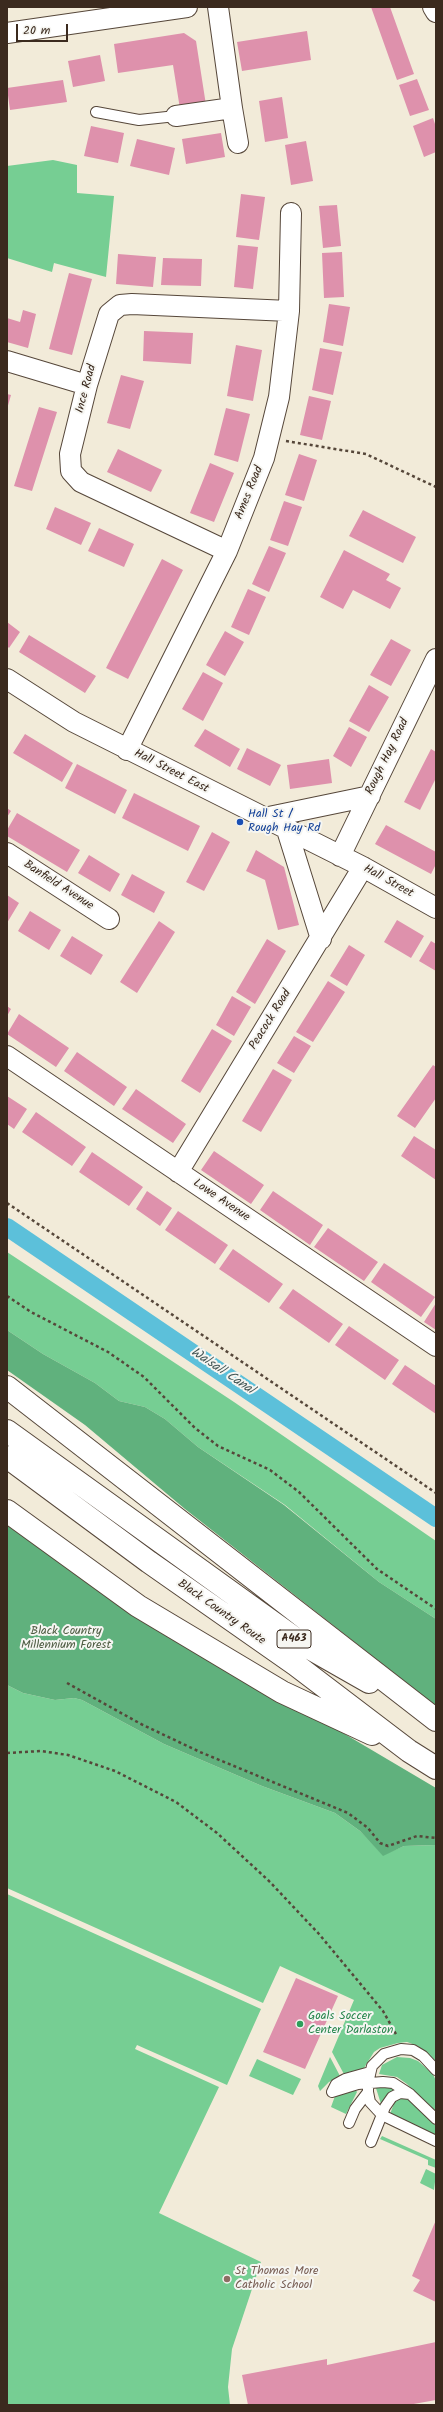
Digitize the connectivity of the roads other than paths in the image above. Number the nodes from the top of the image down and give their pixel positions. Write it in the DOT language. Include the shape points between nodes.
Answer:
graph roads {
  1 [pos="187,7"];
  2 [pos="218,7"];
  3 [pos="434,7"];
  4 [pos="126,11"];
  5 [pos="436,12"];
  6 [pos="7,33"];
  7 [pos="232,108"];
  8 [pos="96,112"];
  9 [pos="176,116"];
  10 [pos="238,144"];
  11 [pos="291,213"];
  12 [pos="288,311"];
  13 [pos="7,361"];
  14 [pos="87,385"];
  15 [pos="227,551"];
  16 [pos="436,659"];
  17 [pos="7,679"];
  18 [pos="127,750"];
  19 [pos="370,796"];
  20 [pos="264,818"];
  21 [pos="287,830"];
  22 [pos="7,853"];
  23 [pos="340,856"];
  24 [pos="363,868"];
  25 [pos="436,908"];
  26 [pos="108,919"];
  27 [pos="321,939"];
  28 [pos="7,1056"];
  29 [pos="178,1172"];
  30 [pos="436,1346"];
  31 [pos="7,1387"];
  32 [pos="7,1431"];
  33 [pos="7,1457"];
  34 [pos="7,1511"];
  35 [pos="436,1720"];
  36 [pos="408,1751"];
  37 [pos="436,1768"];
  38 [pos="436,2070"];
  39 [pos="370,2072"];
  40 [pos="368,2087"];
  41 [pos="410,2094"];
  42 [pos="382,2115"];
  43 [pos="436,2119"];
  44 [pos="349,2123"];
  45 [pos="436,2141"];
  46 [pos="371,2142"];
  1 -- 4 [label="street"];
  2 -- 7 [label="street"];
  3 -- 5 [label="street"];
  4 -- 6 [label="street"];
  7 -- 9 [label="street"];
  7 -- 10 [label="street"];
  8 -- 9 [label="lane" via="139,120"];
  11 -- 12 [label="street, Ames Road"];
  12 -- 14 [label="street, Ince Road" via="120,305 109,314"];
  12 -- 15 [label="street, Ames Road" via="279,397 270,438"];
  13 -- 14 [label="street"];
  14 -- 15 [label="street, Ince Road" via="70,454 71,471 81,482"];
  15 -- 18 [label="street, Ames Road"];
  16 -- 19 [label="street, Rough Hay Road"];
  17 -- 18 [label="street, Hall Street East" via="74,722"];
  18 -- 20 [label="street, Hall Street East"];
  19 -- 20 [label="street"];
  19 -- 23 [label="street, Rough Hay Road"];
  20 -- 21 [label="street, Hall Street East"];
  21 -- 23 [label="street, Hall Street East"];
  21 -- 27 [label="street"];
  22 -- 26 [label="street, Banfield Avenue"];
  23 -- 24 [label="street, Hall Street"];
  24 -- 25 [label="street, Hall Street"];
  24 -- 27 [label="street, Peacock Road"];
  27 -- 29 [label="street, Peacock Road"];
  28 -- 29 [label="street, Lowe Avenue"];
  29 -- 30 [label="street, Lowe Avenue"];
  31 -- 35 [label="highway"];
  32 -- 35 [label="highway, Black Country Route / A463" via="304,1645"];
  33 -- 36 [label="highway, Black Country Route / A463" via="149,1562 296,1665"];
  34 -- 36 [label="highway" via="138,1606 261,1680"];
  36 -- 37 [label="highway, Black Country Route / A463"];
  38 -- 39 [label="lane" via="423,2056 413,2050 402,2050 378,2059"];
  39 -- 40 [label="lane"];
  39 -- 40 [label="lane" via="345,2079 336,2084 332,2092 347,2086"];
  40 -- 41 [label="lane" via="393,2083"];
  40 -- 42 [label="lane" via="370,2102"];
  40 -- 44 [label="lane"];
  41 -- 42 [label="lane" via="400,2093 392,2097"];
  41 -- 43 [label="lane"];
  42 -- 45 [label="lane"];
  42 -- 46 [label="lane"];
}
